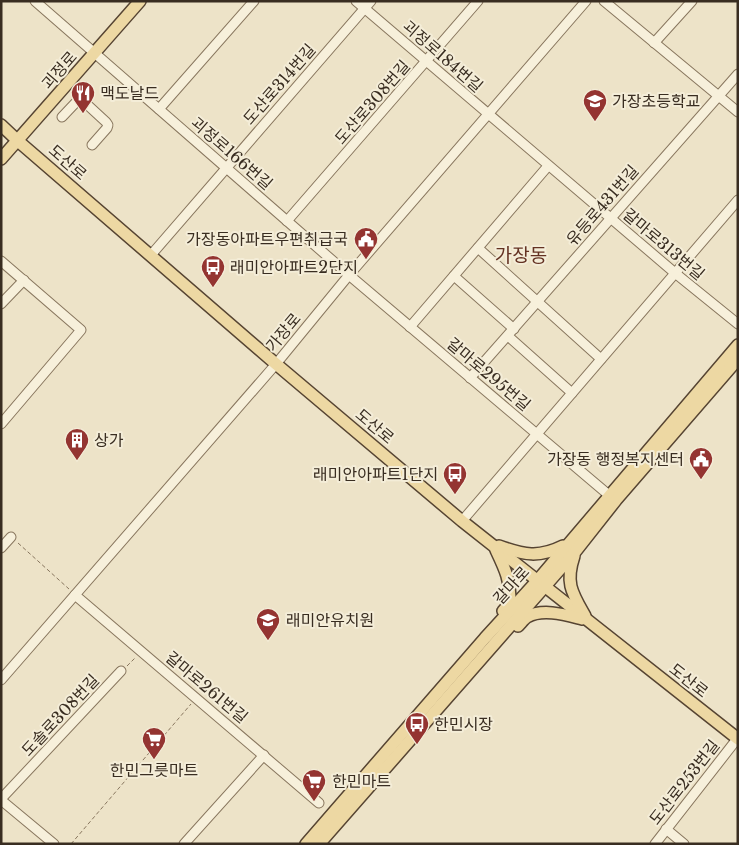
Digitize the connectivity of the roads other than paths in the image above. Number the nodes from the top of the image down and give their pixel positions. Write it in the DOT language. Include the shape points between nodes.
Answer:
graph roads {
  1 [pos="35,1"];
  2 [pos="140,1"];
  3 [pos="254,1"];
  4 [pos="356,1"];
  5 [pos="478,1"];
  6 [pos="586,1"];
  7 [pos="604,1"];
  8 [pos="692,1"];
  9 [pos="368,5"];
  10 [pos="654,43"];
  11 [pos="95,53"];
  12 [pos="426,62"];
  13 [pos="738,74"];
  14 [pos="718,95"];
  15 [pos="159,109"];
  16 [pos="738,112"];
  17 [pos="488,115"];
  18 [pos="62,117"];
  19 [pos="1,125"];
  20 [pos="18,140"];
  21 [pos="92,145"];
  22 [pos="1,159"];
  23 [pos="548,166"];
  24 [pos="226,168"];
  25 [pos="738,200"];
  26 [pos="610,218"];
  27 [pos="287,221"];
  28 [pos="478,248"];
  29 [pos="151,255"];
  30 [pos="1,261"];
  31 [pos="675,273"];
  32 [pos="349,275"];
  33 [pos="454,276"];
  34 [pos="24,280"];
  35 [pos="538,301"];
  36 [pos="1,304"];
  37 [pos="738,324"];
  38 [pos="410,327"];
  39 [pos="511,332"];
  40 [pos="738,345"];
  41 [pos="602,359"];
  42 [pos="738,359"];
  43 [pos="276,364"];
  44 [pos="470,378"];
  45 [pos="572,394"];
  46 [pos="1,424"];
  47 [pos="537,435"];
  48 [pos="610,496"];
  49 [pos="462,521"];
  50 [pos="11,537"];
  51 [pos="493,544"];
  52 [pos="1,548"];
  53 [pos="572,548"];
  54 [pos="540,584"];
  55 [pos="76,595"];
  56 [pos="587,620"];
  57 [pos="489,641"];
  58 [pos="121,671"];
  59 [pos="1,680"];
  60 [pos="738,739"];
  61 [pos="264,755"];
  62 [pos="1,800"];
  63 [pos="318,803"];
  64 [pos="666,829"];
  65 [pos="54,844"];
  66 [pos="184,844"];
  67 [pos="306,844"];
  68 [pos="319,844"];
  69 [pos="655,844"];
  70 [pos="684,844"];
  1 -- 11 [label="street, 괴정로166번길"];
  2 -- 11 [label="main road, 괴정로"];
  3 -- 15 [label="street"];
  4 -- 9 [label="street, 괴정로184번길"];
  5 -- 12 [label="street, 도산로308번길"];
  6 -- 17 [label="street, 가장로"];
  7 -- 10 [label="street"];
  8 -- 10 [label="street"];
  9 -- 12 [label="street, 괴정로184번길"];
  9 -- 24 [label="street, 도산로314번길"];
  10 -- 14 [label="street"];
  11 -- 15 [label="street, 괴정로166번길"];
  11 -- 20 [label="main road, 괴정로"];
  12 -- 17 [label="street, 괴정로184번길"];
  12 -- 27 [label="street, 도산로308번길"];
  13 -- 14 [label="street, 유등로431번길"];
  14 -- 16 [label="street"];
  14 -- 26 [label="street, 유등로431번길"];
  15 -- 24 [label="street, 괴정로166번길"];
  17 -- 23 [label="street, 갈마로313번길"];
  17 -- 32 [label="street, 가장로"];
  18 -- 21 [label="street" via="80,98 100,116 108,125"];
  19 -- 20 [label="main road, 도산로"];
  20 -- 22 [label="main road, 괴정로"];
  20 -- 29 [label="main road, 도산로"];
  23 -- 26 [label="street, 갈마로313번길"];
  23 -- 28 [label="street"];
  24 -- 27 [label="street, 괴정로166번길"];
  24 -- 29 [label="street, 도산로314번길"];
  25 -- 31 [label="street"];
  26 -- 31 [label="street, 갈마로313번길"];
  26 -- 35 [label="street, 유등로431번길"];
  27 -- 32 [label="street, 괴정로166번길"];
  28 -- 33 [label="street"];
  28 -- 35 [label="street"];
  29 -- 43 [label="main road, 도산로"];
  30 -- 34 [label="street"];
  31 -- 37 [label="street, 갈마로313번길"];
  31 -- 41 [label="street"];
  32 -- 38 [label="street, 갈마로295번길"];
  32 -- 43 [label="street, 가장로"];
  33 -- 38 [label="street"];
  33 -- 39 [label="street"];
  34 -- 36 [label="street"];
  34 -- 46 [label="street" via="81,330"];
  35 -- 39 [label="street, 유등로431번길"];
  35 -- 41 [label="street"];
  38 -- 44 [label="street, 갈마로295번길"];
  39 -- 44 [label="street, 유등로431번길"];
  39 -- 45 [label="street"];
  40 -- 48 [label="main road, 갈마로"];
  41 -- 45 [label="street"];
  42 -- 53 [label="main road, 갈마로"];
  43 -- 49 [label="main road, 도산로"];
  43 -- 55 [label="street, 가장로"];
  44 -- 47 [label="street, 갈마로295번길"];
  45 -- 47 [label="street"];
  47 -- 48 [label="street, 갈마로295번길"];
  47 -- 49 [label="street"];
  48 -- 53 [label="main road, 갈마로"];
  49 -- 51 [label="main road, 도산로"];
  50 -- 52 [label="street"];
  51 -- 53 [label="main road" via="533,555"];
  51 -- 54 [label="main road, 도산로"];
  51 -- 57 [label="main road" via="508,575 510,603 495,619"];
  53 -- 54 [label="main road, 갈마로"];
  53 -- 56 [label="main road" via="571,591"];
  54 -- 56 [label="main road, 도산로"];
  54 -- 57 [label="main road, 갈마로"];
  55 -- 59 [label="street, 가장로"];
  55 -- 61 [label="street, 갈마로261번길"];
  56 -- 57 [label="main road" via="543,613 527,617 505,639"];
  56 -- 60 [label="main road, 도산로"];
  57 -- 67 [label="main road, 갈마로"];
  57 -- 68 [label="main road, 갈마로"];
  58 -- 62 [label="street, 도솔로308번길"];
  60 -- 64 [label="street, 도산로253번길"];
  61 -- 63 [label="street, 갈마로261번길"];
  61 -- 66 [label="street"];
  62 -- 65 [label="street"];
  64 -- 69 [label="street, 도산로253번길"];
  64 -- 70 [label="street"];
}
